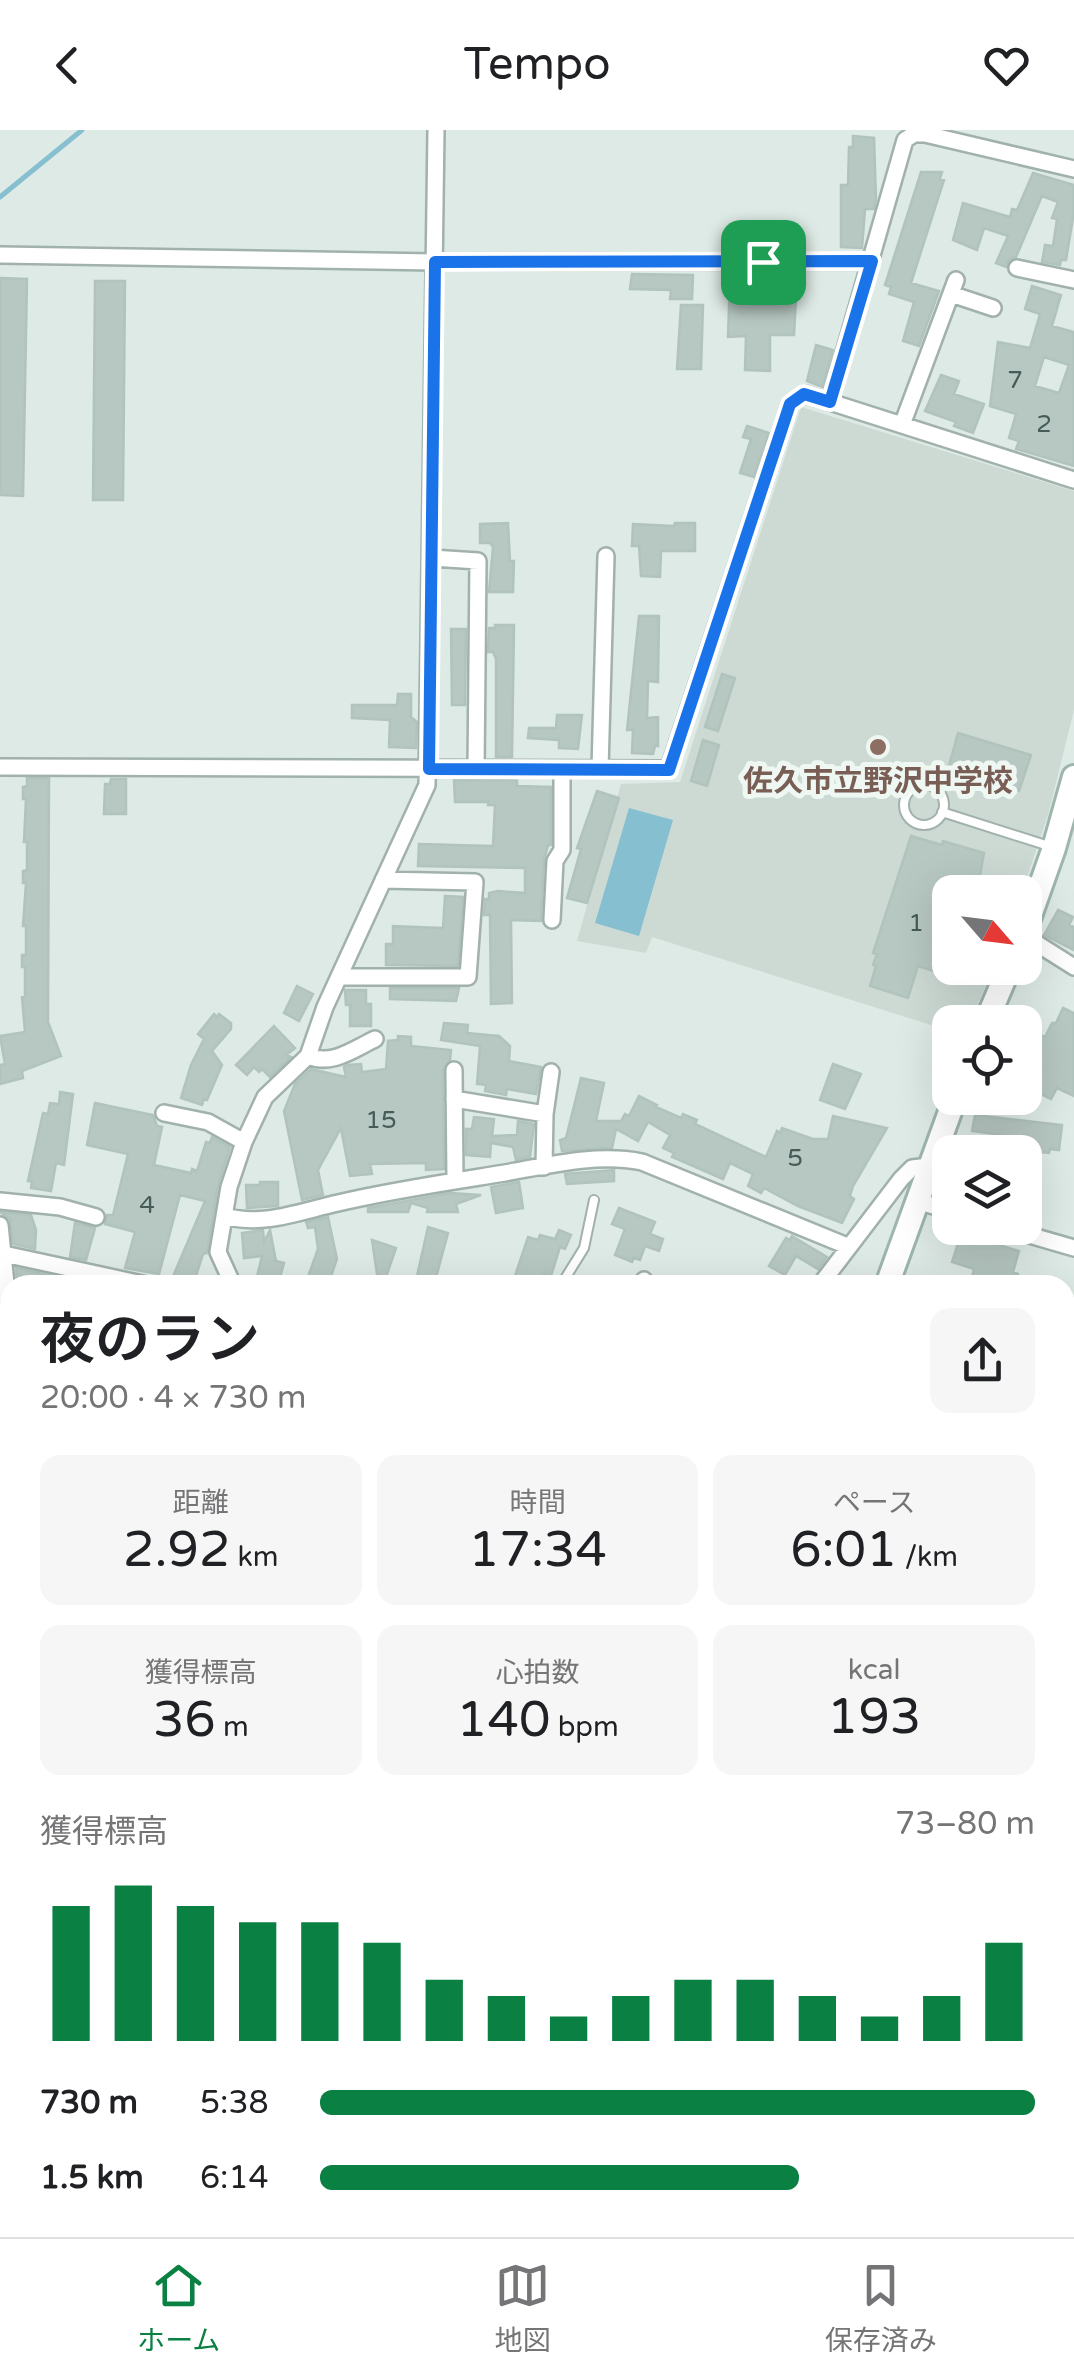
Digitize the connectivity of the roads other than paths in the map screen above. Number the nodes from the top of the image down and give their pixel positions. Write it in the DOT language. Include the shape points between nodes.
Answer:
graph roads {
  1 [pos="436,130"];
  2 [pos="1074,169"];
  3 [pos="0,255"];
  4 [pos="872,261"];
  5 [pos="435,262"];
  6 [pos="1017,268"];
  7 [pos="1074,280"];
  8 [pos="992,308"];
  9 [pos="830,402"];
  10 [pos="902,425"];
  11 [pos="1074,480"];
  12 [pos="606,556"];
  13 [pos="432,558"];
  14 [pos="0,767"];
  15 [pos="429,769"];
  16 [pos="476,769"];
  17 [pos="562,769"];
  18 [pos="600,769"];
  19 [pos="1074,777"];
  20 [pos="942,812"];
  21 [pos="1054,848"];
  22 [pos="383,880"];
  23 [pos="1042,883"];
  24 [pos="552,920"];
  25 [pos="1042,945"];
  26 [pos="1074,967"];
  27 [pos="340,976"];
  28 [pos="374,1039"];
  29 [pos="308,1056"];
  30 [pos="454,1070"];
  31 [pos="551,1072"];
  32 [pos="454,1098"];
  33 [pos="164,1113"];
  34 [pos="544,1114"];
  35 [pos="948,1115"];
  36 [pos="244,1142"];
  37 [pos="544,1166"];
  38 [pos="929,1166"];
  39 [pos="455,1181"];
  40 [pos="594,1200"];
  41 [pos="0,1201"];
  42 [pos="916,1202"];
  43 [pos="932,1206"];
  44 [pos="96,1216"];
  45 [pos="225,1216"];
  46 [pos="0,1225"];
  47 [pos="1042,1239"];
  48 [pos="847,1246"];
  49 [pos="1074,1248"];
  50 [pos="4,1254"];
  51 [pos="6,1275"];
  52 [pos="101,1275"];
  53 [pos="228,1275"];
  54 [pos="566,1275"];
  55 [pos="827,1275"];
  56 [pos="890,1275"];
  1 -- 5 [label="street"];
  2 -- 4 [label="street" via="914,134 905,140"];
  3 -- 5 [label="street"];
  4 -- 5 [label="street"];
  4 -- 9 [label="street"];
  5 -- 13 [label="street"];
  6 -- 7 [label="street"];
  8 -- 10 [label="street" via="953,287"];
  9 -- 10 [label="street"];
  9 -- 18 [label="street" via="804,394 790,404 669,770"];
  10 -- 11 [label="street"];
  12 -- 18 [label="street"];
  13 -- 15 [label="street"];
  13 -- 16 [label="street" via="478,560"];
  14 -- 15 [label="street"];
  15 -- 16 [label="street"];
  15 -- 22 [label="street" via="428,786"];
  16 -- 17 [label="street"];
  17 -- 18 [label="street"];
  17 -- 24 [label="street" via="562,850 555,860"];
  19 -- 21 [label="main road"];
  20 -- 20 [label="lane" via="934,822 914,822 905,799 913,788 931,786 943,800"];
  20 -- 21 [label="lane"];
  21 -- 23 [label="main road"];
  22 -- 27 [label="street"];
  22 -- 27 [label="street" via="475,882 468,976"];
  25 -- 26 [label="street"];
  27 -- 29 [label="street"];
  28 -- 29 [label="street" via="334,1059"];
  29 -- 36 [label="street" via="264,1097"];
  30 -- 32 [label="street"];
  31 -- 34 [label="street"];
  32 -- 34 [label="street"];
  32 -- 39 [label="street"];
  33 -- 36 [label="street" via="208,1122"];
  34 -- 37 [label="street"];
  35 -- 38 [label="main road"];
  36 -- 45 [label="street"];
  37 -- 39 [label="street"];
  37 -- 48 [label="street" via="607,1158 642,1162"];
  38 -- 42 [label="main road"];
  38 -- 48 [label="street" via="912,1168"];
  39 -- 45 [label="street" via="274,1218"];
  40 -- 54 [label="lane" via="584,1248"];
  41 -- 44 [label="street"];
  42 -- 43 [label="street"];
  42 -- 56 [label="main road"];
  45 -- 53 [label="street" via="218,1252"];
  46 -- 50 [label="street"];
  47 -- 49 [label="street"];
  48 -- 55 [label="street"];
  50 -- 51 [label="street"];
  50 -- 52 [label="street"];
}
